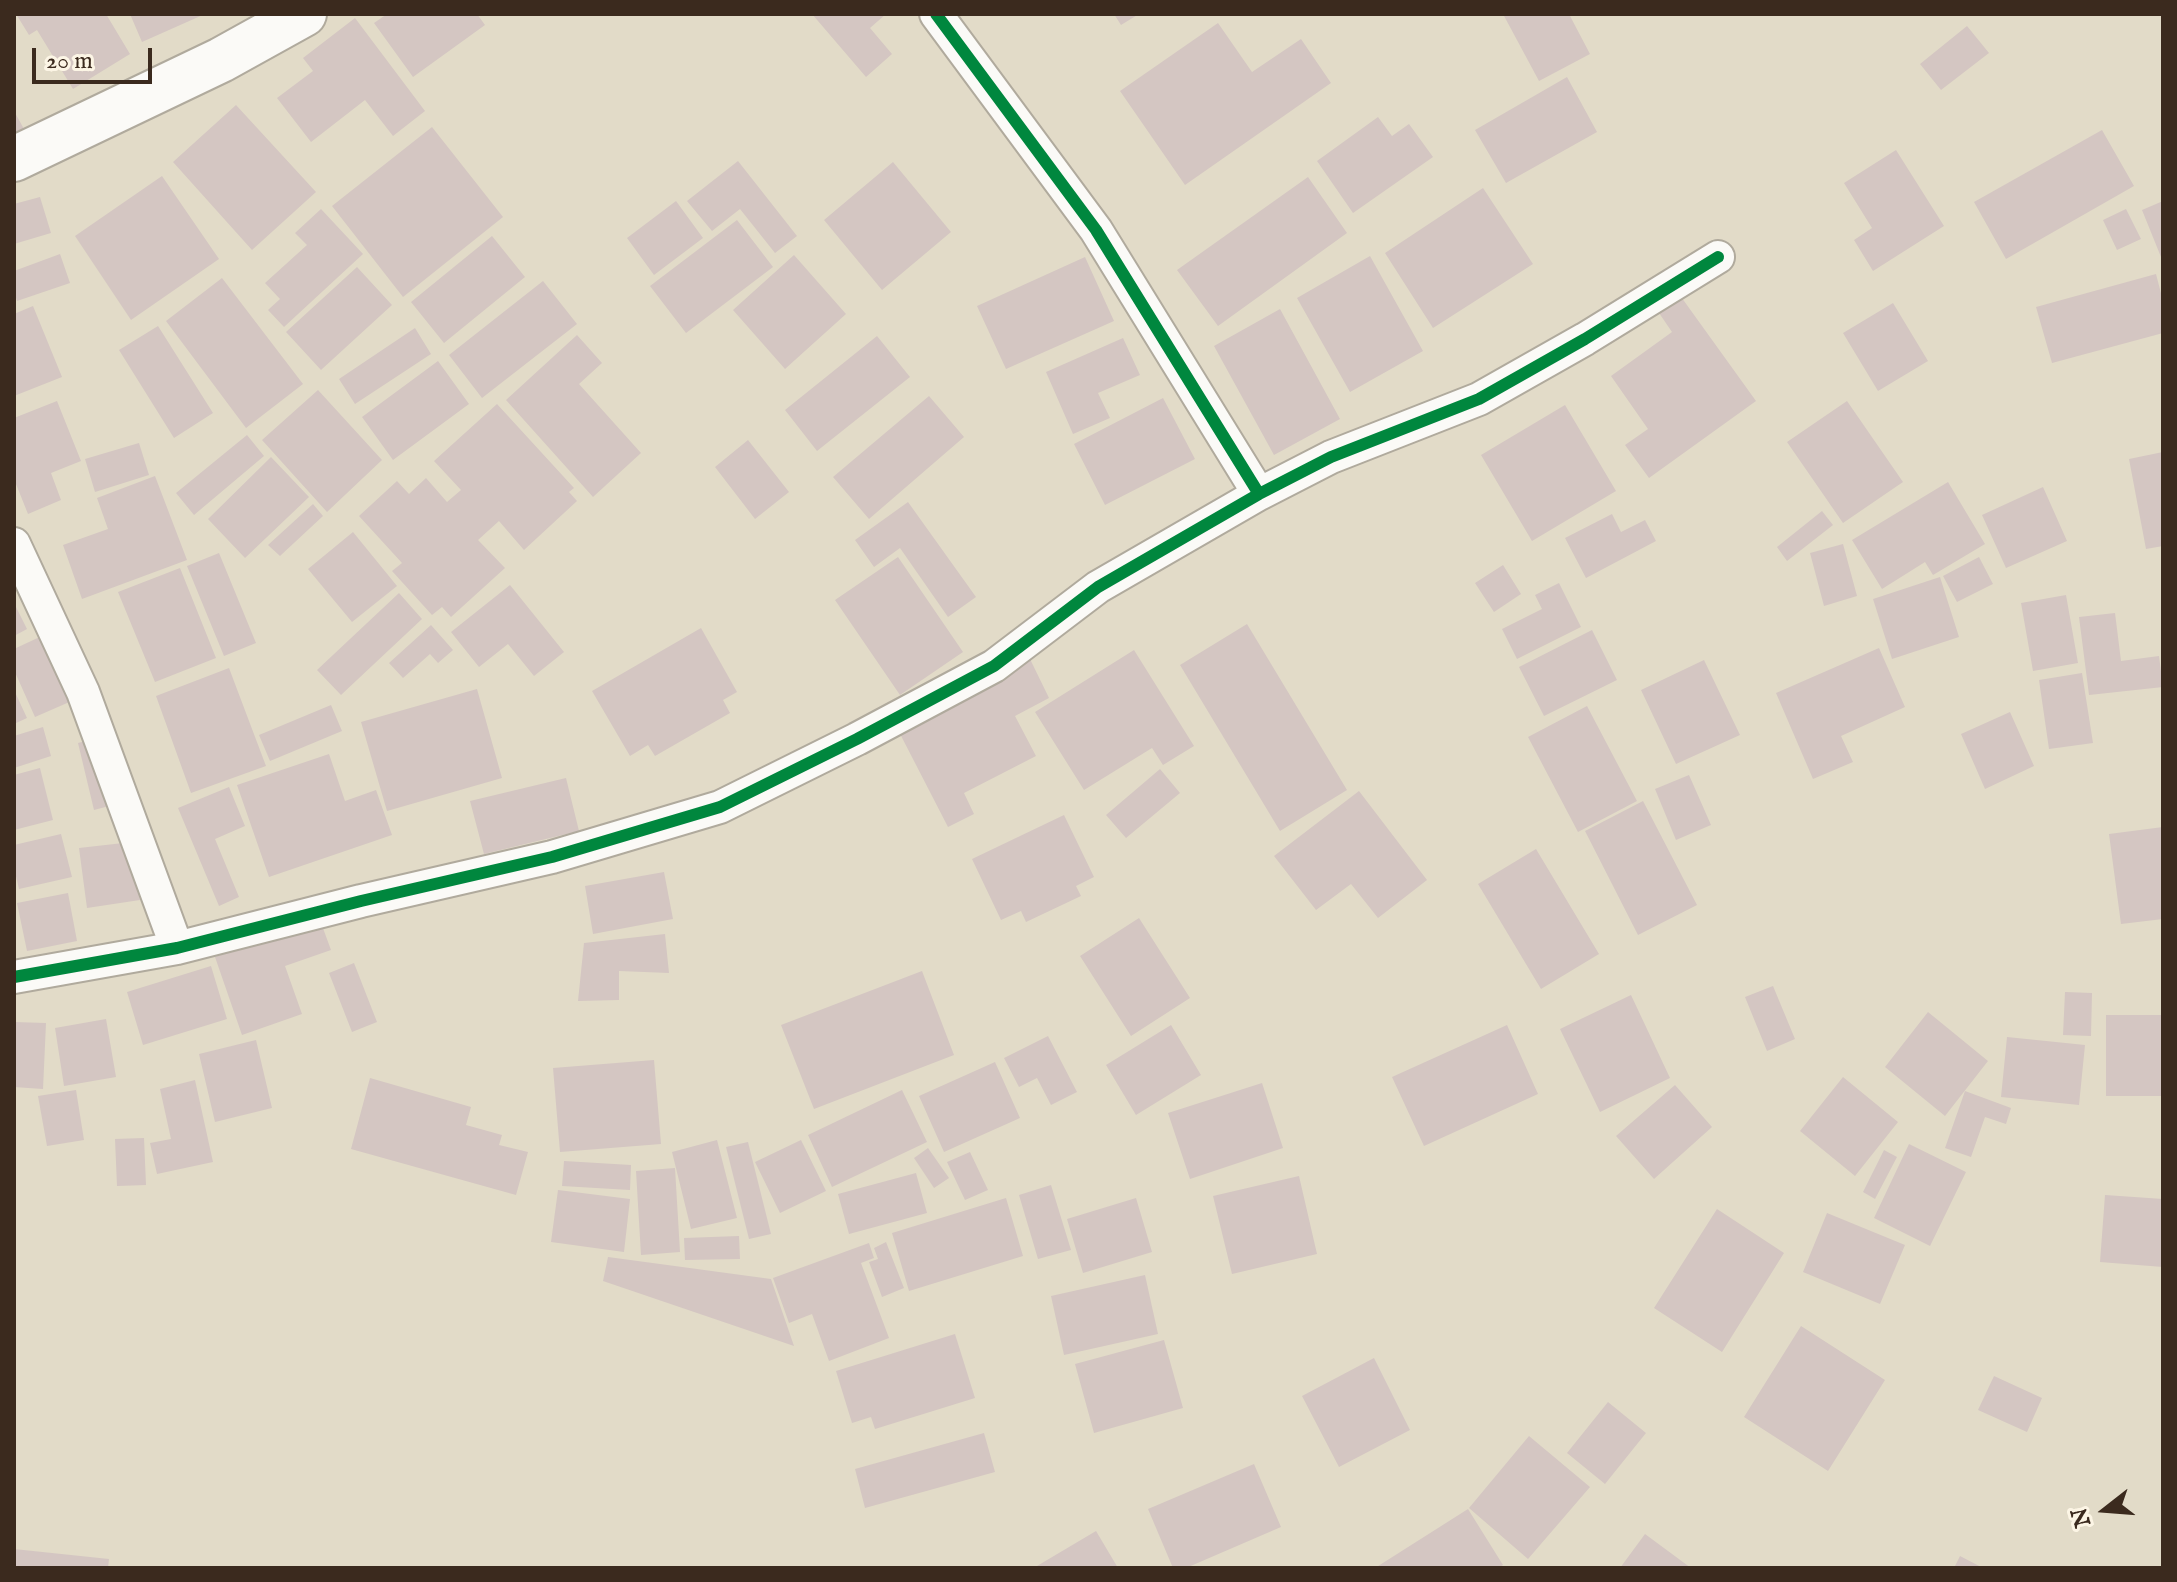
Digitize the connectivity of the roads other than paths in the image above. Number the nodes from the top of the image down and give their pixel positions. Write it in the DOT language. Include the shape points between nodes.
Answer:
graph roads {
  1 [pos="304,14"];
  2 [pos="936,14"];
  3 [pos="14,159"];
  4 [pos="1718,257"];
  5 [pos="1259,494"];
  6 [pos="14,544"];
  7 [pos="177,948"];
  8 [pos="14,977"];
  1 -- 3 [label="main road" via="221,60"];
  2 -- 5 [label="street" via="1096,230"];
  4 -- 5 [label="street" via="1479,399 1331,457"];
  5 -- 7 [label="street" via="1098,587 994,666 720,807 552,857"];
  6 -- 7 [label="street" via="83,692"];
  7 -- 8 [label="street"];
}
